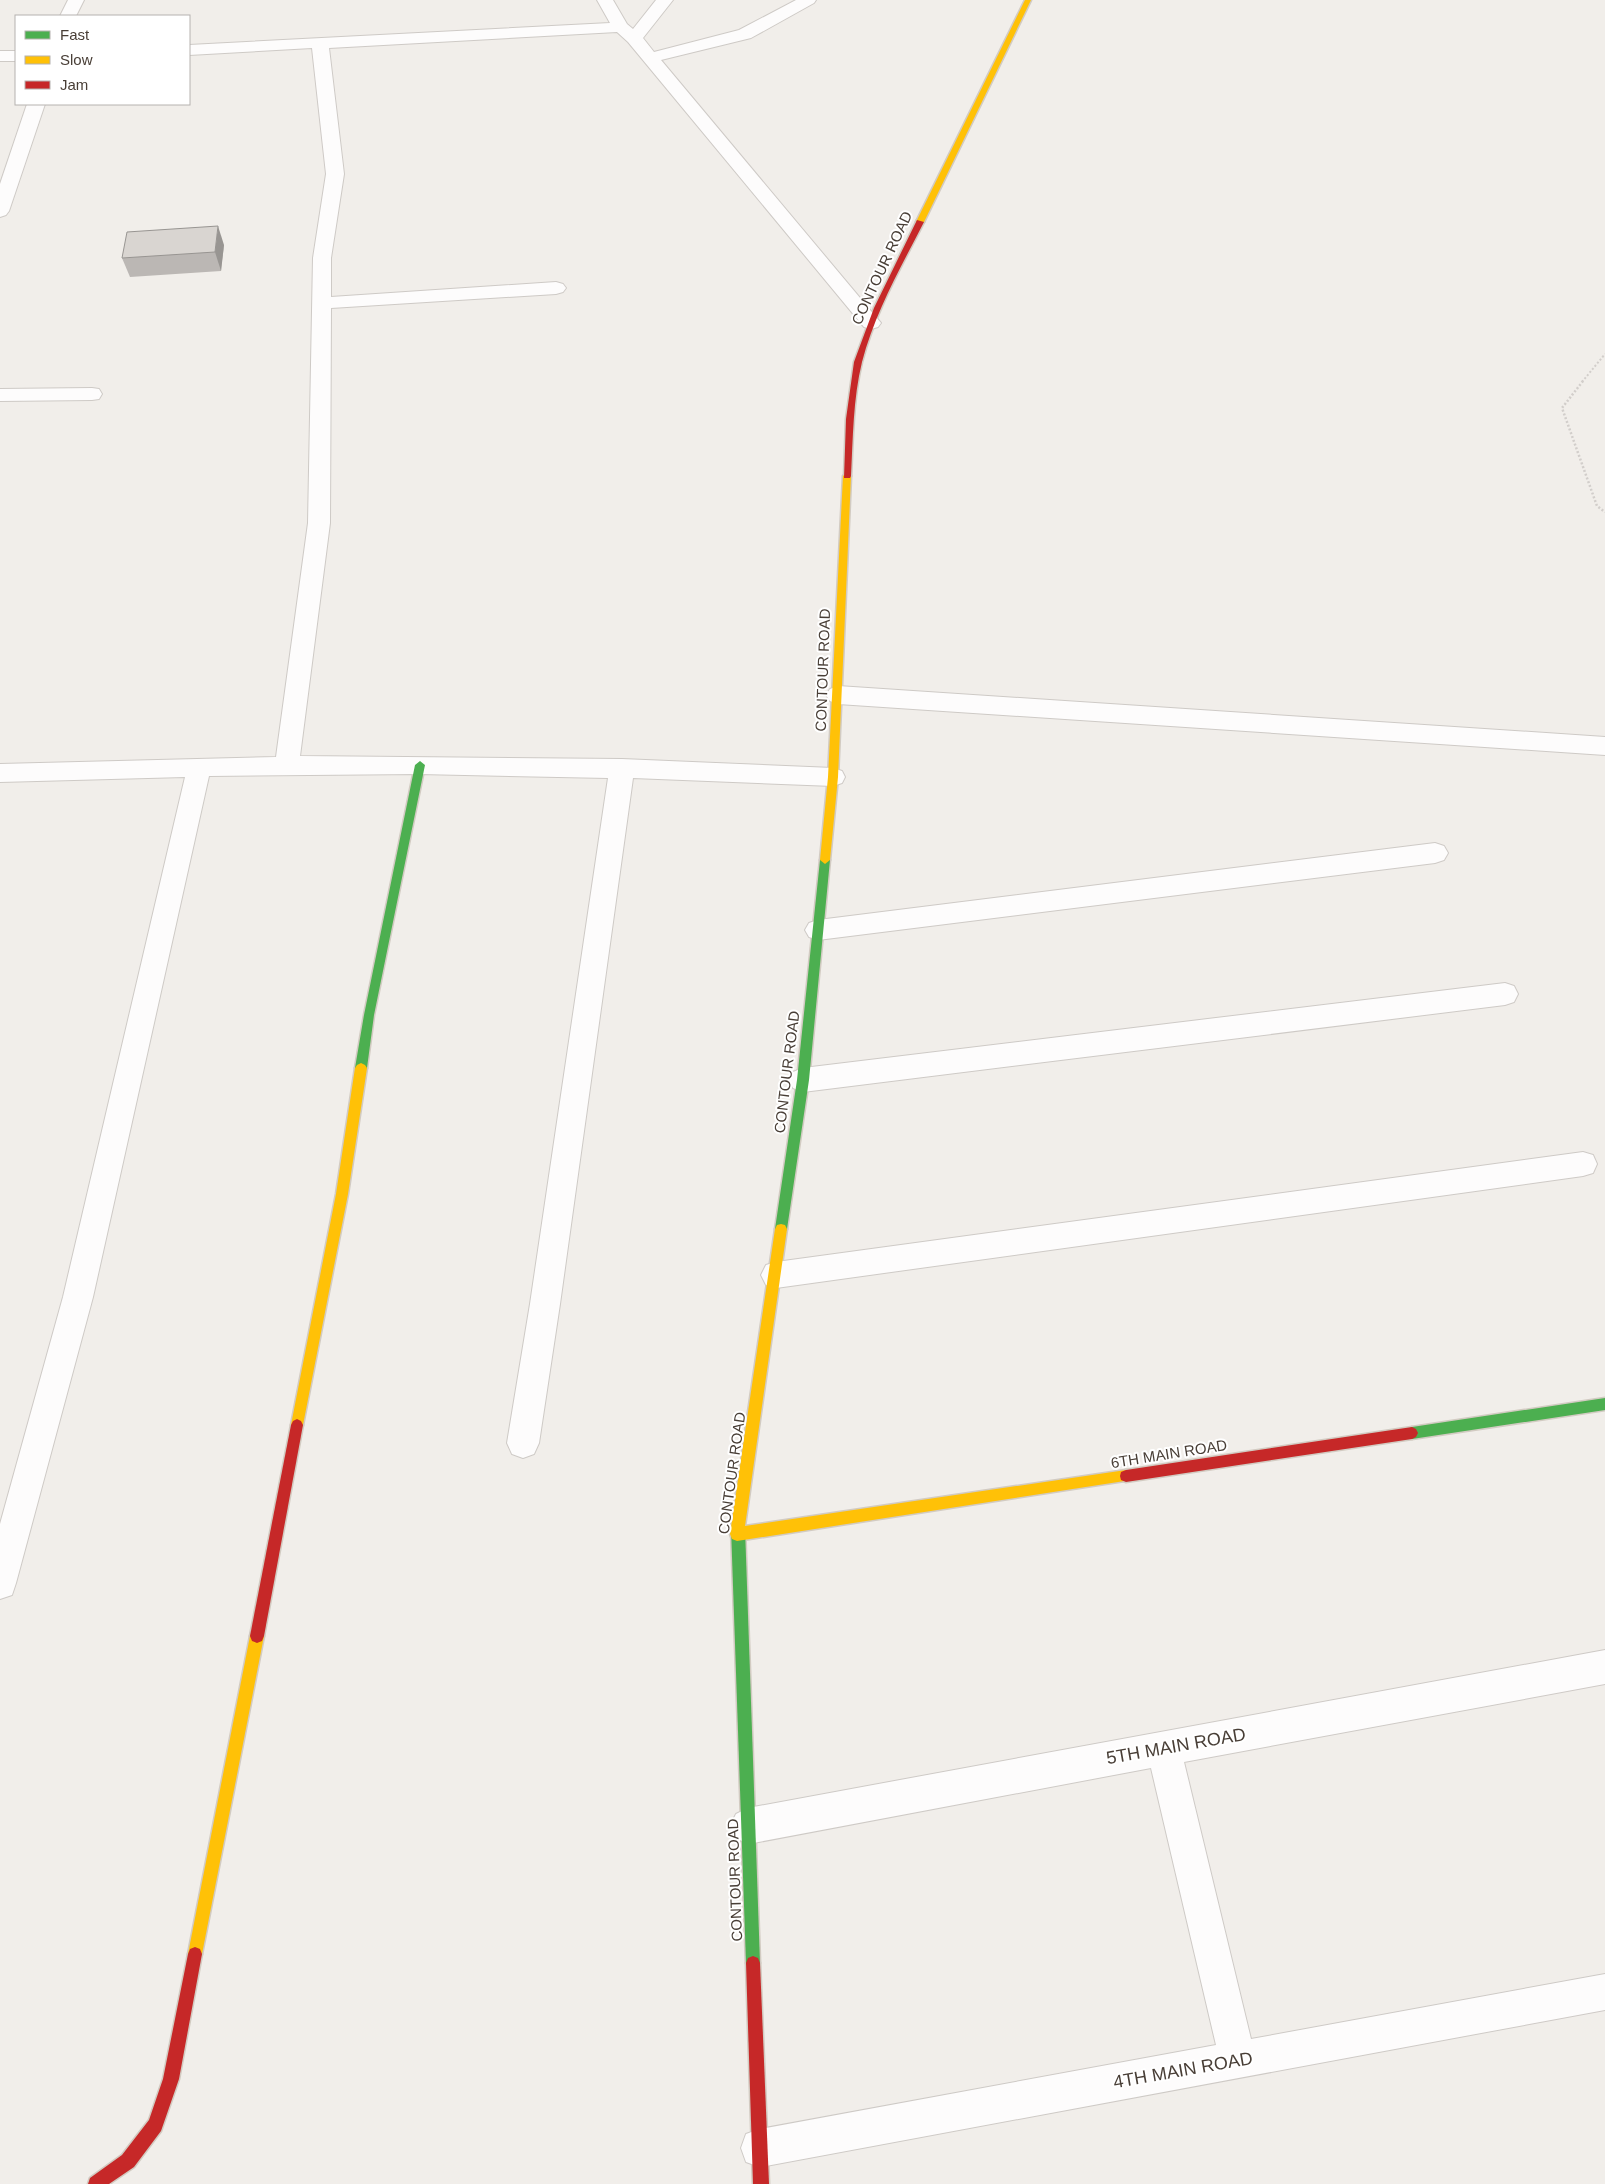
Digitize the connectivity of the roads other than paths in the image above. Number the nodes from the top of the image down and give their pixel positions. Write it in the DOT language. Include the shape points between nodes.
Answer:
graph roads {
  1 [pos="76,0"];
  2 [pos="605,0"];
  3 [pos="665,0"];
  4 [pos="808,0"];
  5 [pos="1028,0"];
  6 [pos="68,15"];
  7 [pos="621,27"];
  8 [pos="634,38"];
  9 [pos="320,44"];
  10 [pos="190,50"];
  11 [pos="0,56"];
  12 [pos="15,56"];
  13 [pos="649,58"];
  14 [pos="36,105"];
  15 [pos="0,211"];
  16 [pos="556,288"];
  17 [pos="322,303"];
  18 [pos="871,323"];
  19 [pos="92,394"];
  20 [pos="0,395"];
  21 [pos="838,695"];
  22 [pos="1605,746"];
  23 [pos="420,764"];
  24 [pos="287,766"];
  25 [pos="200,768"];
  26 [pos="622,768"];
  27 [pos="0,773"];
  28 [pos="833,777"];
  29 [pos="1435,853"];
  30 [pos="818,930"];
  31 [pos="1505,994"];
  32 [pos="803,1080"];
  33 [pos="1583,1164"];
  34 [pos="776,1275"];
  35 [pos="1605,1404"];
  36 [pos="522,1443"];
  37 [pos="738,1534"];
  38 [pos="0,1583"];
  39 [pos="1605,1667"];
  40 [pos="1163,1748"];
  41 [pos="748,1826"];
  42 [pos="1605,1992"];
  43 [pos="1238,2060"];
  44 [pos="760,2148"];
  45 [pos="96,2184"];
  46 [pos="761,2184"];
  1 -- 6 [label="street"];
  2 -- 7 [label="street"];
  3 -- 8 [label="street"];
  4 -- 13 [label="street" via="745,34"];
  5 -- 18 [label="street, CONTOUR ROAD"];
  7 -- 8 [label="street"];
  7 -- 9 [label="street"];
  8 -- 13 [label="street"];
  9 -- 10 [label="street"];
  9 -- 17 [label="street" via="335,174 322,258"];
  11 -- 12 [label="street"];
  13 -- 18 [label="street"];
  14 -- 15 [label="street"];
  16 -- 17 [label="street"];
  17 -- 24 [label="street" via="319,523"];
  18 -- 21 [label="street, CONTOUR ROAD" via="858,362 851,403"];
  19 -- 20 [label="street"];
  21 -- 22 [label="street"];
  21 -- 28 [label="street, CONTOUR ROAD"];
  23 -- 24 [label="street"];
  23 -- 26 [label="street"];
  23 -- 45 [label="street" via="369,1015 342,1194 171,2079 155,2125 128,2161"];
  24 -- 25 [label="street"];
  25 -- 27 [label="street"];
  25 -- 38 [label="street" via="78,1297"];
  26 -- 28 [label="street"];
  26 -- 36 [label="street" via="546,1304"];
  28 -- 30 [label="street, CONTOUR ROAD"];
  29 -- 30 [label="street"];
  30 -- 32 [label="street, CONTOUR ROAD"];
  31 -- 32 [label="street"];
  32 -- 34 [label="street, CONTOUR ROAD"];
  33 -- 34 [label="street"];
  34 -- 37 [label="street, CONTOUR ROAD"];
  35 -- 37 [label="street, 6TH MAIN ROAD"];
  37 -- 41 [label="street, CONTOUR ROAD"];
  39 -- 40 [label="street, 5TH MAIN ROAD"];
  40 -- 41 [label="street, 5TH MAIN ROAD"];
  40 -- 43 [label="street"];
  41 -- 44 [label="street, CONTOUR ROAD"];
  42 -- 43 [label="street, 4TH MAIN ROAD"];
  43 -- 44 [label="street, 4TH MAIN ROAD"];
  44 -- 46 [label="street, CONTOUR ROAD"];
}
